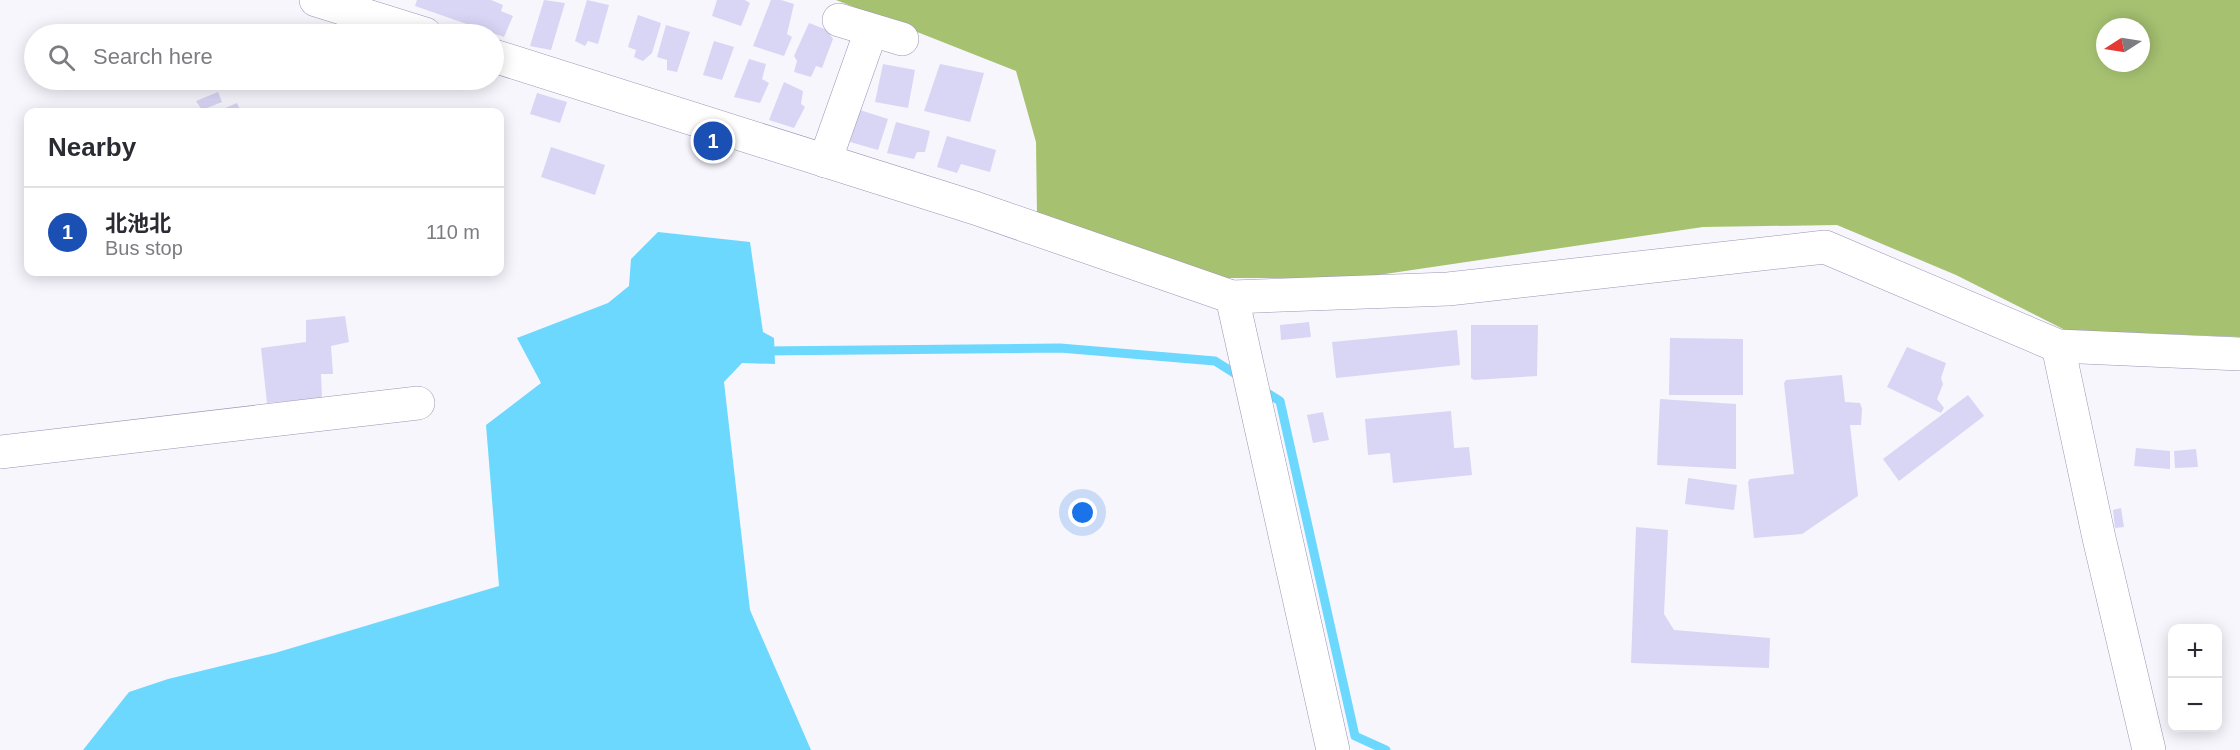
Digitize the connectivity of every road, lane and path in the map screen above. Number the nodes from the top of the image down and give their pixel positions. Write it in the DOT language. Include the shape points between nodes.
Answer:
graph roads {
  1 [pos="316,0"];
  2 [pos="838,20"];
  3 [pos="393,24"];
  4 [pos="871,31"];
  5 [pos="902,39"];
  6 [pos="504,59"];
  7 [pos="825,161"];
  8 [pos="1232,297"];
  9 [pos="2058,346"];
  10 [pos="2240,354"];
  11 [pos="418,404"];
  12 [pos="0,452"];
  13 [pos="1333,750"];
  14 [pos="2149,750"];
  1 -- 3 [label="street"];
  2 -- 4 [label="street"];
  4 -- 5 [label="street"];
  4 -- 7 [label="street"];
  6 -- 7 [label="street"];
  7 -- 8 [label="street"];
  8 -- 9 [label="street" via="1448,289 1826,247"];
  8 -- 13 [label="street"];
  9 -- 10 [label="street"];
  9 -- 14 [label="street"];
  11 -- 12 [label="street"];
}
